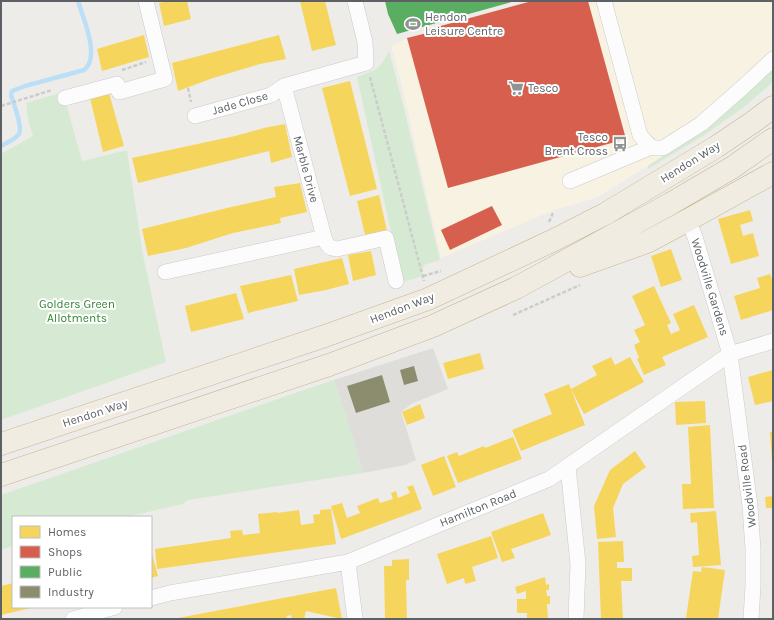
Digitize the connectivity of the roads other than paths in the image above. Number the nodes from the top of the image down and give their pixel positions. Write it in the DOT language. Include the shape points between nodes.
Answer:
graph roads {
  1 [pos="146,1"];
  2 [pos="355,1"];
  3 [pos="604,1"];
  4 [pos="773,59"];
  5 [pos="284,86"];
  6 [pos="65,98"];
  7 [pos="773,105"];
  8 [pos="195,116"];
  9 [pos="773,140"];
  10 [pos="651,147"];
  11 [pos="773,173"];
  12 [pos="570,181"];
  13 [pos="688,220"];
  14 [pos="324,237"];
  15 [pos="165,272"];
  16 [pos="396,281"];
  17 [pos="516,288"];
  18 [pos="773,341"];
  19 [pos="730,354"];
  20 [pos="1,444"];
  21 [pos="568,466"];
  22 [pos="1,475"];
  23 [pos="348,562"];
  24 [pos="152,598"];
  25 [pos="112,608"];
  26 [pos="73,619"];
  27 [pos="356,619"];
  28 [pos="576,619"];
  29 [pos="751,619"];
  1 -- 6 [label="street" via="165,79 119,92 117,84"];
  2 -- 5 [label="street" via="365,42 366,63"];
  3 -- 10 [label="street" via="640,135"];
  4 -- 10 [label="street" via="701,124 663,148"];
  5 -- 8 [label="street, Jade Close" via="271,95"];
  5 -- 14 [label="street, Marble Drive"];
  7 -- 20 [label="highway, Hendon Way" via="716,147 605,214 428,299"];
  9 -- 17 [label="highway, Hendon Way" via="701,186"];
  10 -- 12 [label="street"];
  11 -- 13 [label="highway"];
  13 -- 17 [label="highway" via="647,242"];
  13 -- 19 [label="street, Woodville Gardens"];
  14 -- 15 [label="street"];
  14 -- 16 [label="street" via="327,245 337,249 386,238"];
  17 -- 22 [label="highway, Hendon Way" via="433,326 329,365"];
  18 -- 19 [label="street, Hamilton Road"];
  19 -- 21 [label="street, Hamilton Road"];
  19 -- 29 [label="street, Woodville Road" via="751,513"];
  21 -- 23 [label="street, Hamilton Road" via="549,479"];
  21 -- 28 [label="street" via="578,564"];
  23 -- 24 [label="street, Hamilton Road"];
  23 -- 27 [label="street"];
  25 -- 26 [label="street"];
}
